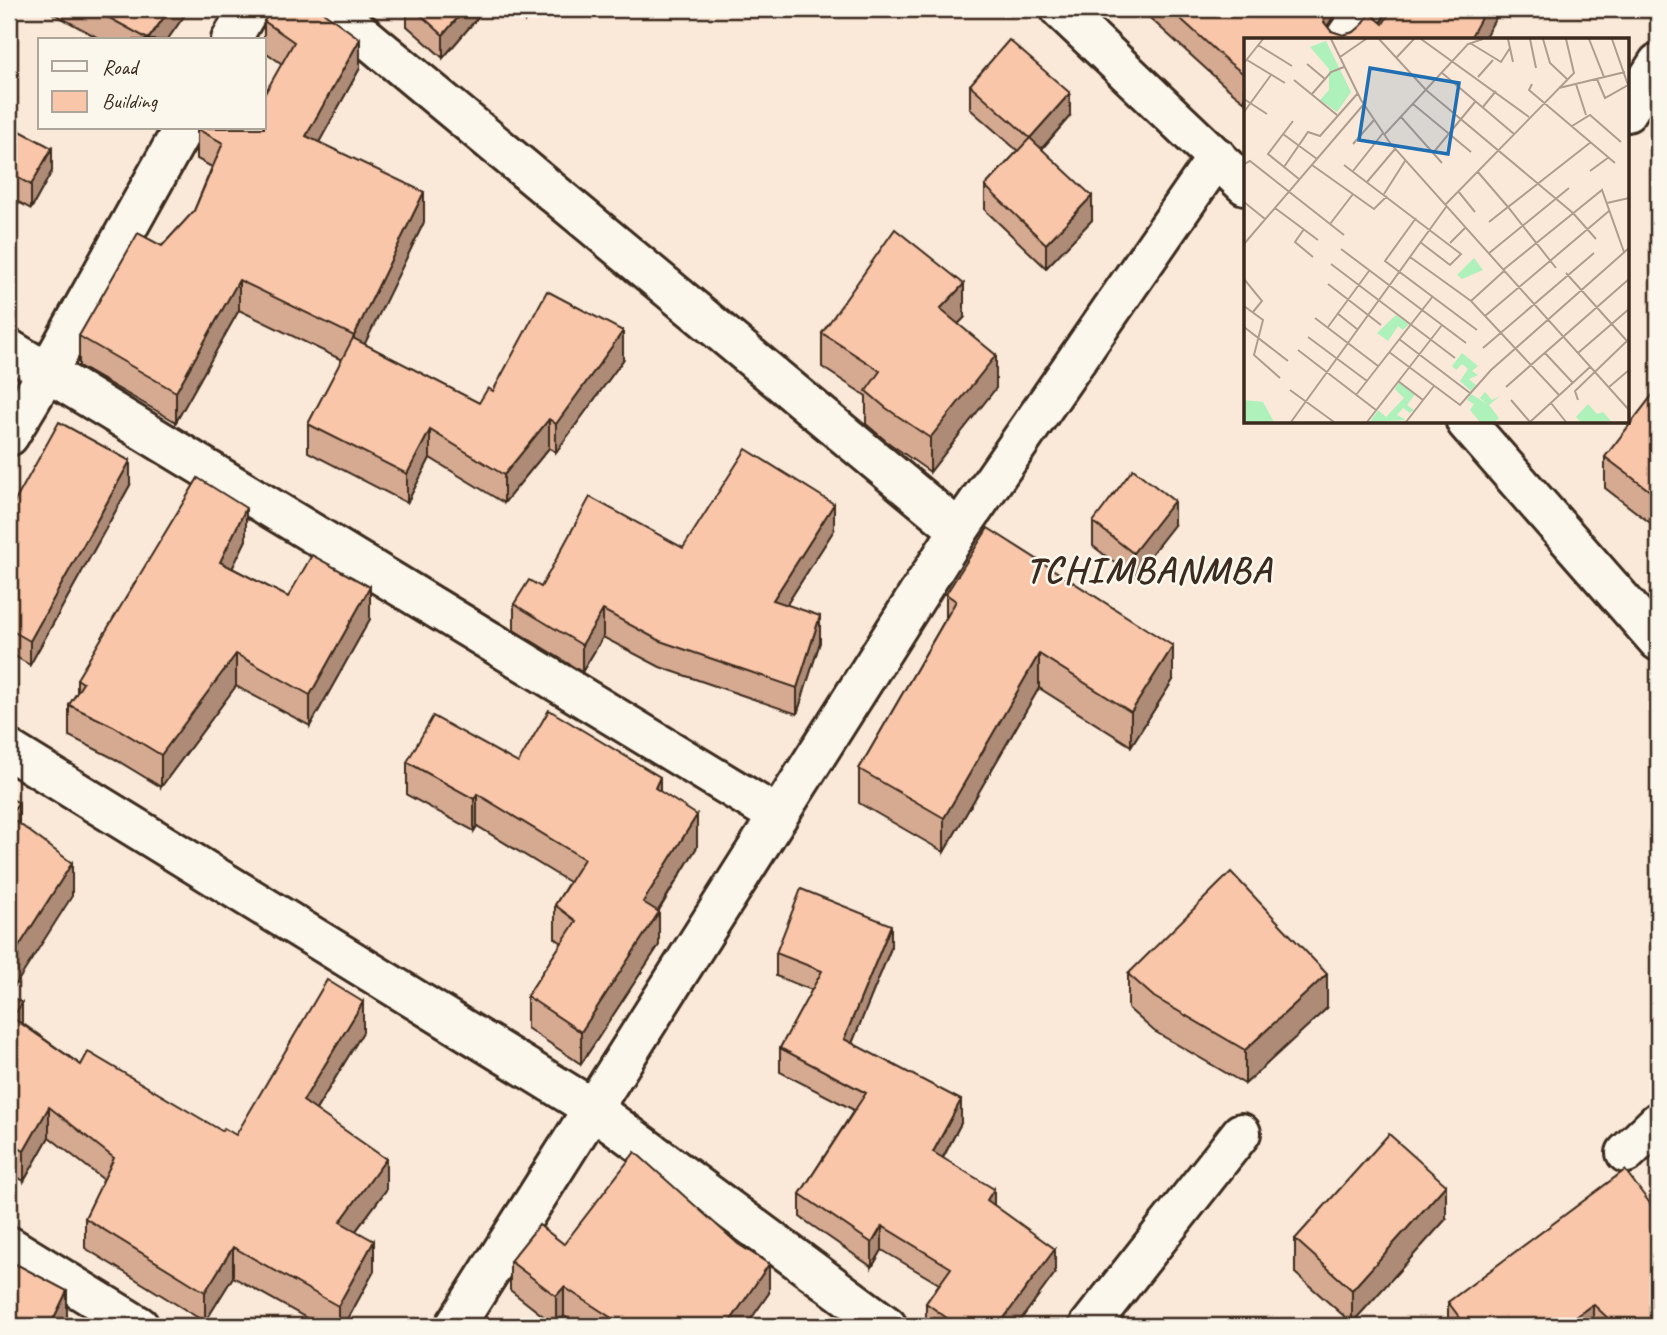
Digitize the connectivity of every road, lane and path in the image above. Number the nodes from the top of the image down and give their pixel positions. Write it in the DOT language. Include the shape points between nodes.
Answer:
graph roads {
  1 [pos="249,9"];
  2 [pos="332,9"];
  3 [pos="1060,9"];
  4 [pos="1365,9"];
  5 [pos="232,38"];
  6 [pos="1346,38"];
  7 [pos="1658,64"];
  8 [pos="1628,110"];
  9 [pos="182,130"];
  10 [pos="1217,157"];
  11 [pos="1244,183"];
  12 [pos="9,349"];
  13 [pos="47,373"];
  14 [pos="1468,424"];
  15 [pos="9,436"];
  16 [pos="959,530"];
  17 [pos="1658,641"];
  18 [pos="9,750"];
  19 [pos="778,816"];
  20 [pos="592,1108"];
  21 [pos="1658,1122"];
  22 [pos="1241,1133"];
  23 [pos="1626,1153"];
  24 [pos="9,1246"];
  25 [pos="139,1326"];
  26 [pos="455,1326"];
  27 [pos="887,1326"];
  28 [pos="1089,1326"];
  1 -- 5 [label="main road"];
  2 -- 16 [label="main road"];
  3 -- 10 [label="main road"];
  4 -- 6 [label="main road"];
  7 -- 8 [label="main road"];
  9 -- 13 [label="main road"];
  10 -- 11 [label="main road"];
  10 -- 16 [label="main road"];
  12 -- 13 [label="main road"];
  13 -- 15 [label="main road"];
  13 -- 19 [label="main road"];
  14 -- 17 [label="main road"];
  16 -- 19 [label="main road"];
  18 -- 20 [label="main road"];
  19 -- 20 [label="main road"];
  20 -- 26 [label="main road"];
  20 -- 27 [label="main road"];
  21 -- 23 [label="main road"];
  22 -- 28 [label="main road"];
  24 -- 25 [label="main road"];
}
